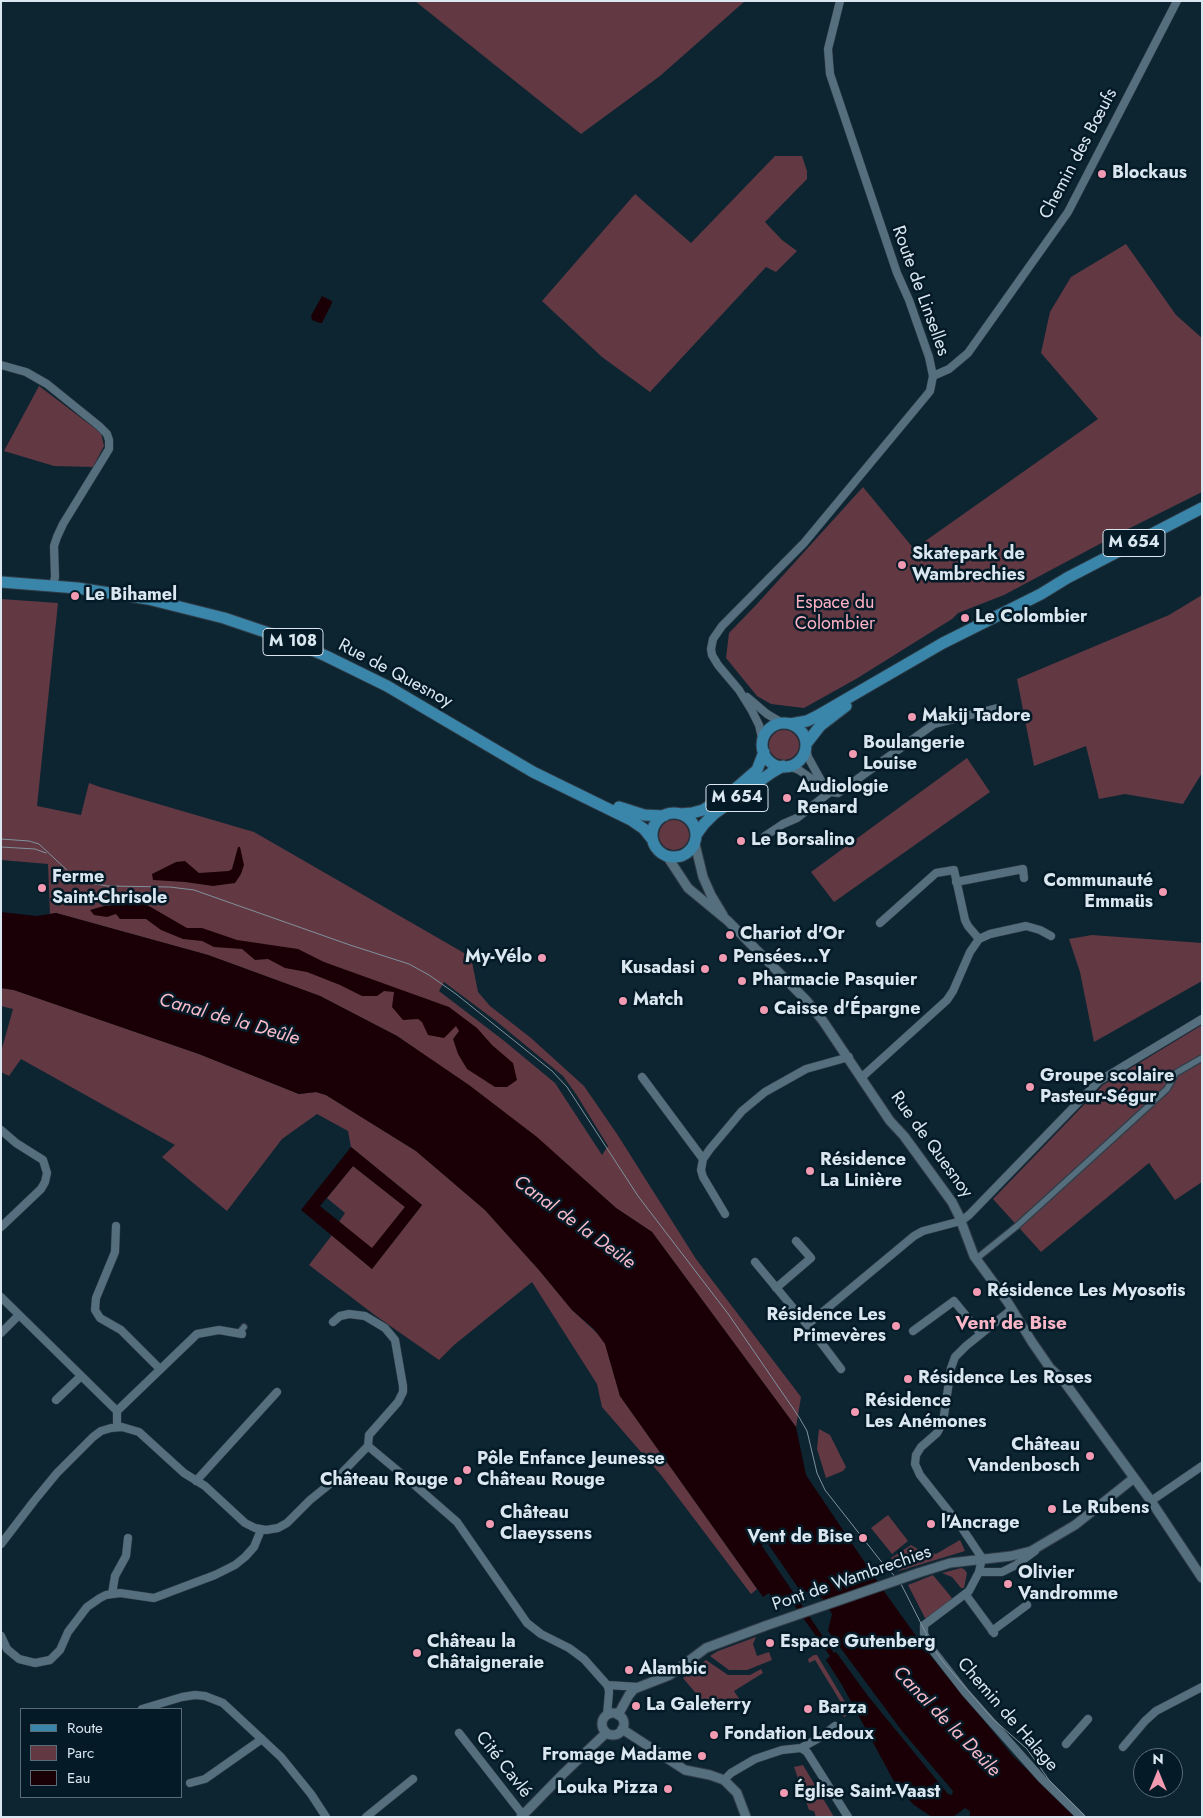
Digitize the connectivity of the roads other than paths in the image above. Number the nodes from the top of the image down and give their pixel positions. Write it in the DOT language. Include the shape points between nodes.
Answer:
graph roads {
  1 [pos="840,1"];
  2 [pos="1177,1"];
  3 [pos="1,365"];
  4 [pos="933,376"];
  5 [pos="1202,508"];
  6 [pos="1,582"];
  7 [pos="53,586"];
  8 [pos="882,679"];
  9 [pos="739,690"];
  10 [pos="998,708"];
  11 [pos="787,724"];
  12 [pos="806,746"];
  13 [pos="764,747"];
  14 [pos="786,766"];
  15 [pos="557,783"];
  16 [pos="828,790"];
  17 [pos="679,814"];
  18 [pos="664,816"];
  19 [pos="764,836"];
  20 [pos="652,838"];
  21 [pos="696,840"];
  22 [pos="667,856"];
  23 [pos="1024,878"];
  24 [pos="956,882"];
  25 [pos="728,921"];
  26 [pos="880,923"];
  27 [pos="1051,936"];
  28 [pos="979,939"];
  29 [pos="1202,1019"];
  30 [pos="849,1057"];
  31 [pos="1202,1058"];
  32 [pos="642,1077"];
  33 [pos="862,1077"];
  34 [pos="1,1130"];
  35 [pos="703,1159"];
  36 [pos="725,1214"];
  37 [pos="962,1221"];
  38 [pos="116,1226"];
  39 [pos="1,1227"];
  40 [pos="796,1241"];
  41 [pos="976,1259"];
  42 [pos="755,1262"];
  43 [pos="776,1288"];
  44 [pos="1,1298"];
  45 [pos="1012,1309"];
  46 [pos="19,1315"];
  47 [pos="333,1322"];
  48 [pos="807,1325"];
  49 [pos="242,1331"];
  50 [pos="913,1331"];
  51 [pos="1,1333"];
  52 [pos="980,1334"];
  53 [pos="160,1369"];
  54 [pos="841,1369"];
  55 [pos="81,1376"];
  56 [pos="277,1392"];
  57 [pos="56,1400"];
  58 [pos="117,1410"];
  59 [pos="117,1427"];
  60 [pos="368,1446"];
  61 [pos="1202,1466"];
  62 [pos="1134,1478"];
  63 [pos="196,1480"];
  64 [pos="1151,1501"];
  65 [pos="261,1530"];
  66 [pos="128,1538"];
  67 [pos="1,1544"];
  68 [pos="1040,1547"];
  69 [pos="982,1558"];
  70 [pos="979,1572"];
  71 [pos="1202,1578"];
  72 [pos="112,1594"];
  73 [pos="966,1595"];
  74 [pos="1027,1605"];
  75 [pos="1,1636"];
  76 [pos="607,1684"];
  77 [pos="641,1686"];
  78 [pos="1202,1687"];
  79 [pos="145,1708"];
  80 [pos="618,1715"];
  81 [pos="607,1716"];
  82 [pos="1088,1719"];
  83 [pos="835,1726"];
  84 [pos="622,1729"];
  85 [pos="459,1733"];
  86 [pos="606,1733"];
  87 [pos="262,1739"];
  88 [pos="1066,1744"];
  89 [pos="1124,1747"];
  90 [pos="804,1750"];
  91 [pos="413,1779"];
  92 [pos="724,1780"];
  93 [pos="190,1783"];
  94 [pos="522,1816"];
  95 [pos="326,1817"];
  96 [pos="366,1817"];
  97 [pos="746,1817"];
  98 [pos="848,1817"];
  99 [pos="1081,1817"];
  1 -- 4 [label="street, Route de Linselles" via="828,49 830,74 897,273 910,300"];
  2 -- 4 [label="street, Chemin des Bœufs" via="1068,212 968,353 949,369"];
  3 -- 7 [label="street" via="20,369 37,378 99,426 109,440 109,449 57,537"];
  4 -- 9 [label="street, Route de Linselles" via="930,391 804,543 716,633 711,644 712,655"];
  5 -- 8 [label="main road, M 654" via="1067,578 1033,589 961,626 943,643"];
  6 -- 7 [label="main road, Rue de Quesnoy / M 108"];
  7 -- 15 [label="main road, Rue de Quesnoy / M 108" via="178,606 289,640 371,678"];
  8 -- 11 [label="main road, M 654" via="810,719"];
  8 -- 12 [label="main road, M 654" via="827,720 813,733"];
  9 -- 11 [label="street, Route de Linselles" via="766,714"];
  9 -- 13 [label="street, Route de Linselles" via="756,718"];
  10 -- 16 [label="street" via="934,724 844,790 836,794"];
  11 -- 12 [label="main road" via="801,732"];
  11 -- 13 [label="main road" via="771,728 765,735"];
  12 -- 14 [label="main road" via="801,759"];
  12 -- 16 [label="street" via="809,758"];
  13 -- 14 [label="main road" via="772,763"];
  13 -- 17 [label="main road, M 654" via="757,770 734,790 703,810"];
  14 -- 16 [label="street" via="800,770"];
  14 -- 21 [label="main road, M 654" via="714,814 704,824"];
  15 -- 18 [label="main road, Rue de Quesnoy / M 108" via="641,815"];
  15 -- 20 [label="main road, Rue de Quesnoy / M 108" via="631,820"];
  16 -- 19 [label="street" via="797,818"];
  17 -- 18 [label="main road"];
  17 -- 21 [label="main road" via="692,822"];
  18 -- 20 [label="main road" via="654,826"];
  20 -- 22 [label="main road" via="657,849"];
  21 -- 22 [label="main road" via="690,851 682,856"];
  21 -- 25 [label="street, Rue de Quesnoy" via="703,877"];
  22 -- 25 [label="street, Rue de Quesnoy" via="688,888"];
  23 -- 24 [label="street" via="1022,869"];
  24 -- 26 [label="street" via="954,870 936,874"];
  24 -- 28 [label="street" via="965,920"];
  25 -- 30 [label="street, Rue de Quesnoy" via="817,1013"];
  27 -- 28 [label="street" via="1026,926"];
  28 -- 33 [label="street" via="946,1000"];
  29 -- 37 [label="street" via="1099,1081"];
  30 -- 33 [label="street, Rue de Quesnoy"];
  30 -- 35 [label="street" via="799,1072 765,1092 738,1116"];
  31 -- 41 [label="street" via="1176,1074 1167,1089 1017,1226"];
  32 -- 35 [label="street"];
  33 -- 37 [label="street, Rue de Quesnoy" via="890,1121 952,1202"];
  34 -- 39 [label="street" via="43,1160 47,1173 41,1189"];
  35 -- 36 [label="street" via="702,1174"];
  37 -- 41 [label="street, Rue de Quesnoy"];
  37 -- 48 [label="street" via="914,1236"];
  38 -- 53 [label="street" via="115,1252 96,1298 95,1310 100,1318 121,1330"];
  40 -- 43 [label="street" via="811,1258"];
  41 -- 45 [label="street, Rue de Quesnoy"];
  42 -- 43 [label="street"];
  43 -- 48 [label="street"];
  44 -- 46 [label="street"];
  45 -- 52 [label="street"];
  45 -- 62 [label="street, Rue de Quesnoy" via="1050,1368 1066,1384"];
  46 -- 51 [label="street"];
  46 -- 55 [label="street"];
  47 -- 60 [label="street" via="350,1314 365,1316 386,1328 395,1340 403,1392 369,1435"];
  48 -- 54 [label="street"];
  49 -- 53 [label="street" via="219,1330 197,1334"];
  50 -- 52 [label="street" via="954,1301"];
  52 -- 69 [label="street" via="953,1361 943,1422 919,1450 916,1464 922,1477"];
  53 -- 58 [label="street"];
  55 -- 57 [label="street"];
  55 -- 58 [label="street"];
  56 -- 63 [label="street"];
  58 -- 59 [label="street"];
  59 -- 63 [label="street" via="139,1432"];
  59 -- 67 [label="street" via="98,1434 63,1467"];
  60 -- 65 [label="street" via="287,1523"];
  60 -- 76 [label="street" via="457,1522 527,1623 580,1655"];
  61 -- 64 [label="street"];
  62 -- 64 [label="street, Rue de Quesnoy"];
  62 -- 68 [label="street, Pont de Wambrechies" via="1075,1525"];
  63 -- 65 [label="street" via="245,1523"];
  64 -- 71 [label="street, Rue de Quesnoy"];
  65 -- 72 [label="street" via="254,1547 245,1557 215,1575 154,1598"];
  66 -- 72 [label="street" via="126,1556 115,1576"];
  68 -- 69 [label="street, Pont de Wambrechies" via="1011,1556"];
  68 -- 70 [label="street" via="1016,1566 1002,1572"];
  69 -- 70 [label="street"];
  69 -- 77 [label="street, Pont de Wambrechies, bridge" via="950,1563 740,1635 706,1648 670,1675"];
  70 -- 73 [label="street"];
  72 -- 75 [label="street" via="87,1607 50,1660 42,1663 19,1659"];
  73 -- 74 [label="street" via="993,1632"];
  73 -- 99 [label="street, Chemin de Halage" via="924,1625 930,1646 1030,1767"];
  76 -- 77 [label="street"];
  76 -- 81 [label="street"];
  77 -- 80 [label="street" via="629,1695"];
  78 -- 89 [label="street" via="1156,1711"];
  79 -- 87 [label="street" via="182,1697 205,1696 228,1707"];
  80 -- 81 [label="street"];
  80 -- 84 [label="street" via="623,1721"];
  81 -- 86 [label="street" via="602,1723"];
  82 -- 88 [label="street"];
  83 -- 90 [label="street"];
  84 -- 86 [label="street" via="614,1735"];
  84 -- 92 [label="street" via="681,1768"];
  85 -- 94 [label="street, Cité Cavlé"];
  86 -- 94 [label="street"];
  87 -- 93 [label="street" via="205,1779"];
  87 -- 95 [label="street" via="301,1780"];
  90 -- 92 [label="street" via="790,1748 766,1755 740,1767"];
  90 -- 98 [label="street"];
  91 -- 96 [label="street"];
  92 -- 97 [label="street" via="737,1793"];
}
